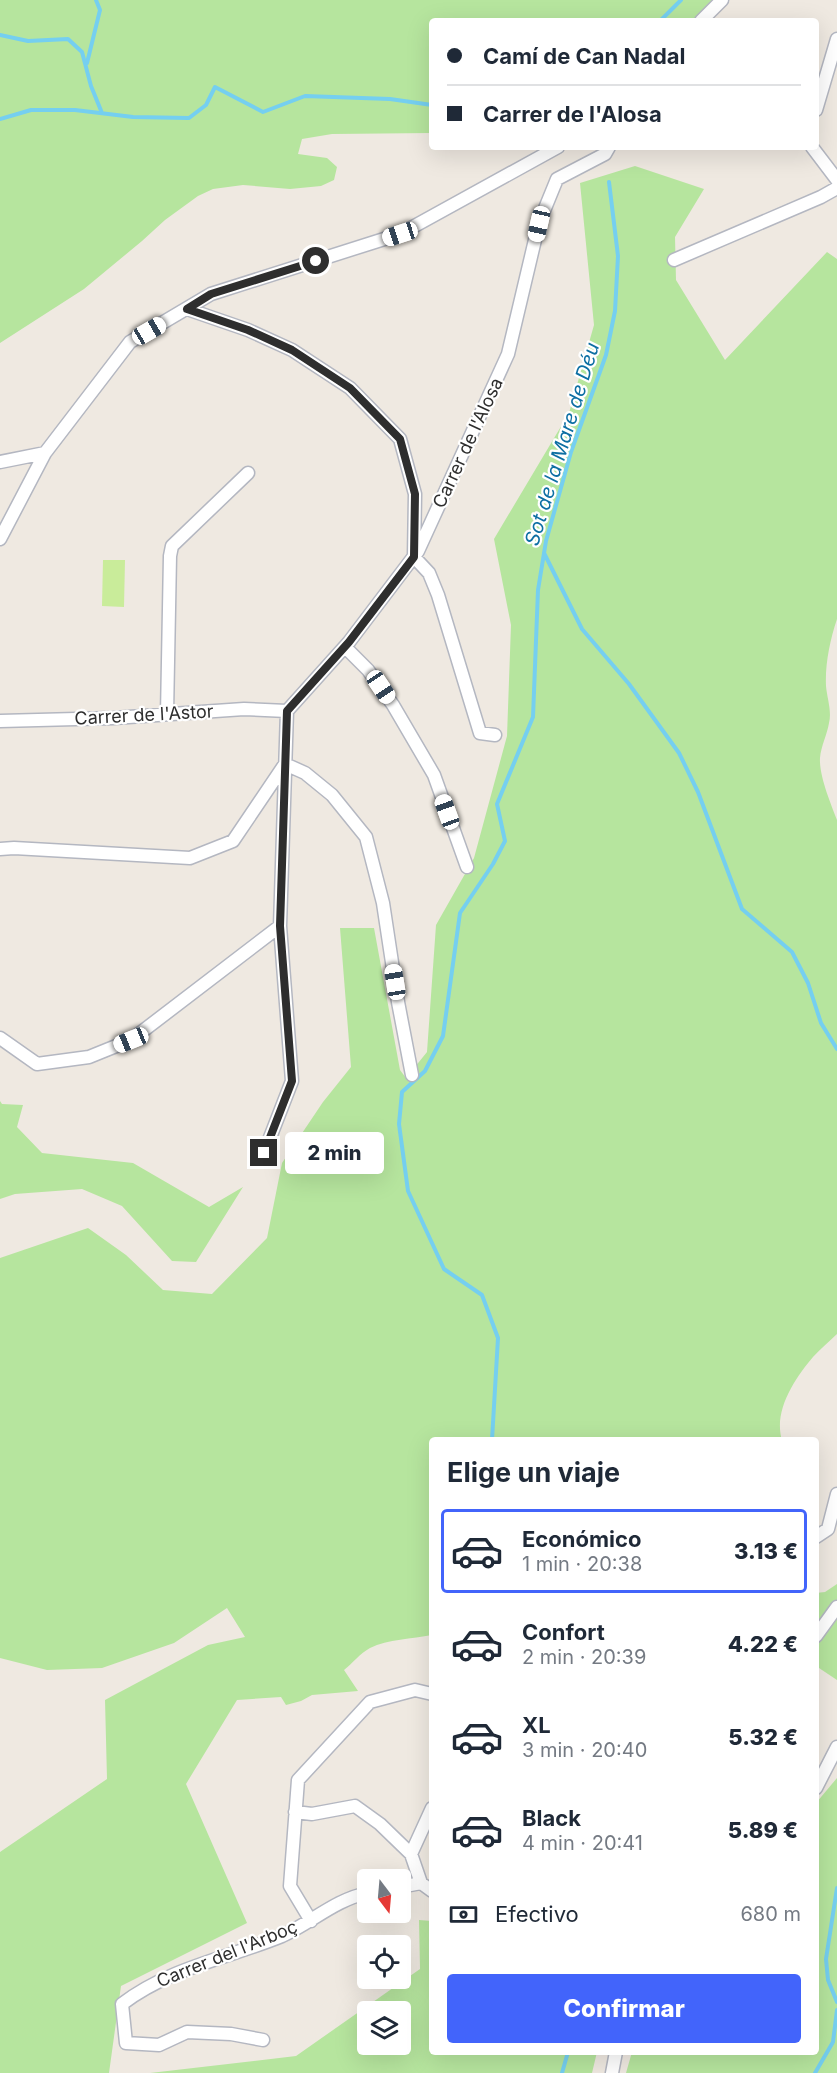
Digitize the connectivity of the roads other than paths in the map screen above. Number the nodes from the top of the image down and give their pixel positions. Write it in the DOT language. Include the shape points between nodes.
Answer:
graph roads {
  1 [pos="722,0"];
  2 [pos="704,18"];
  3 [pos="837,39"];
  4 [pos="819,100"];
  5 [pos="553,150"];
  6 [pos="607,150"];
  7 [pos="814,150"];
  8 [pos="837,180"];
  9 [pos="837,188"];
  10 [pos="674,260"];
  11 [pos="187,309"];
  12 [pos="45,453"];
  13 [pos="0,462"];
  14 [pos="248,473"];
  15 [pos="0,539"];
  16 [pos="414,557"];
  17 [pos="345,647"];
  18 [pos="287,711"];
  19 [pos="167,714"];
  20 [pos="0,721"];
  21 [pos="495,735"];
  22 [pos="285,764"];
  23 [pos="0,849"];
  24 [pos="467,867"];
  25 [pos="280,926"];
  26 [pos="0,1038"];
  27 [pos="412,1075"];
  28 [pos="264,1153"];
  29 [pos="837,1494"];
  30 [pos="819,1535"];
  31 [pos="837,1607"];
  32 [pos="819,1632"];
  33 [pos="429,1693"];
  34 [pos="837,1747"];
  35 [pos="819,1782"];
  36 [pos="295,1812"];
  37 [pos="429,1815"];
  38 [pos="411,1854"];
  39 [pos="421,1883"];
  40 [pos="411,1885"];
  41 [pos="429,1889"];
  42 [pos="357,1895"];
  43 [pos="311,1921"];
  44 [pos="263,2040"];
  45 [pos="615,2055"];
  46 [pos="612,2073"];
  1 -- 2 [label="street"];
  3 -- 4 [label="street"];
  5 -- 11 [label="street" via="400,234 211,294"];
  6 -- 16 [label="street, Carrer de l'Alosa" via="557,179 539,224 508,354"];
  7 -- 8 [label="street"];
  9 -- 10 [label="street"];
  11 -- 12 [label="street" via="130,342"];
  11 -- 16 [label="street" via="292,350 350,388 400,439 415,494"];
  12 -- 13 [label="street"];
  12 -- 15 [label="street"];
  14 -- 19 [label="street" via="172,546"];
  16 -- 17 [label="street, Carrer de l'Alosa"];
  16 -- 21 [label="street" via="429,573 438,595 480,733"];
  17 -- 18 [label="street, Carrer de l'Alosa"];
  17 -- 24 [label="street" via="369,670 434,775"];
  18 -- 19 [label="street, Carrer de l'Astor" via="244,709"];
  18 -- 22 [label="street"];
  19 -- 20 [label="street, Carrer de l'Astor"];
  22 -- 23 [label="street" via="233,841 190,858"];
  22 -- 25 [label="street"];
  22 -- 27 [label="street" via="305,773 332,795 366,837 383,903"];
  25 -- 26 [label="street" via="131,1040 88,1057 37,1064"];
  25 -- 28 [label="street" via="292,1081"];
  29 -- 30 [label="street" via="828,1529"];
  31 -- 32 [label="street"];
  33 -- 36 [label="street" via="415,1690 370,1702 298,1780"];
  34 -- 35 [label="street"];
  36 -- 38 [label="street" via="312,1814 355,1806"];
  36 -- 43 [label="street" via="290,1886"];
  37 -- 38 [label="street"];
  38 -- 39 [label="street"];
  39 -- 40 [label="street"];
  39 -- 41 [label="street"];
  42 -- 43 [label="street, Carrer del l'Arboç"];
  43 -- 44 [label="street, Carrer del l'Arboç" via="184,1970 142,1989 122,2004 126,2043 159,2045 187,2032"];
  45 -- 46 [label="street"];
}
